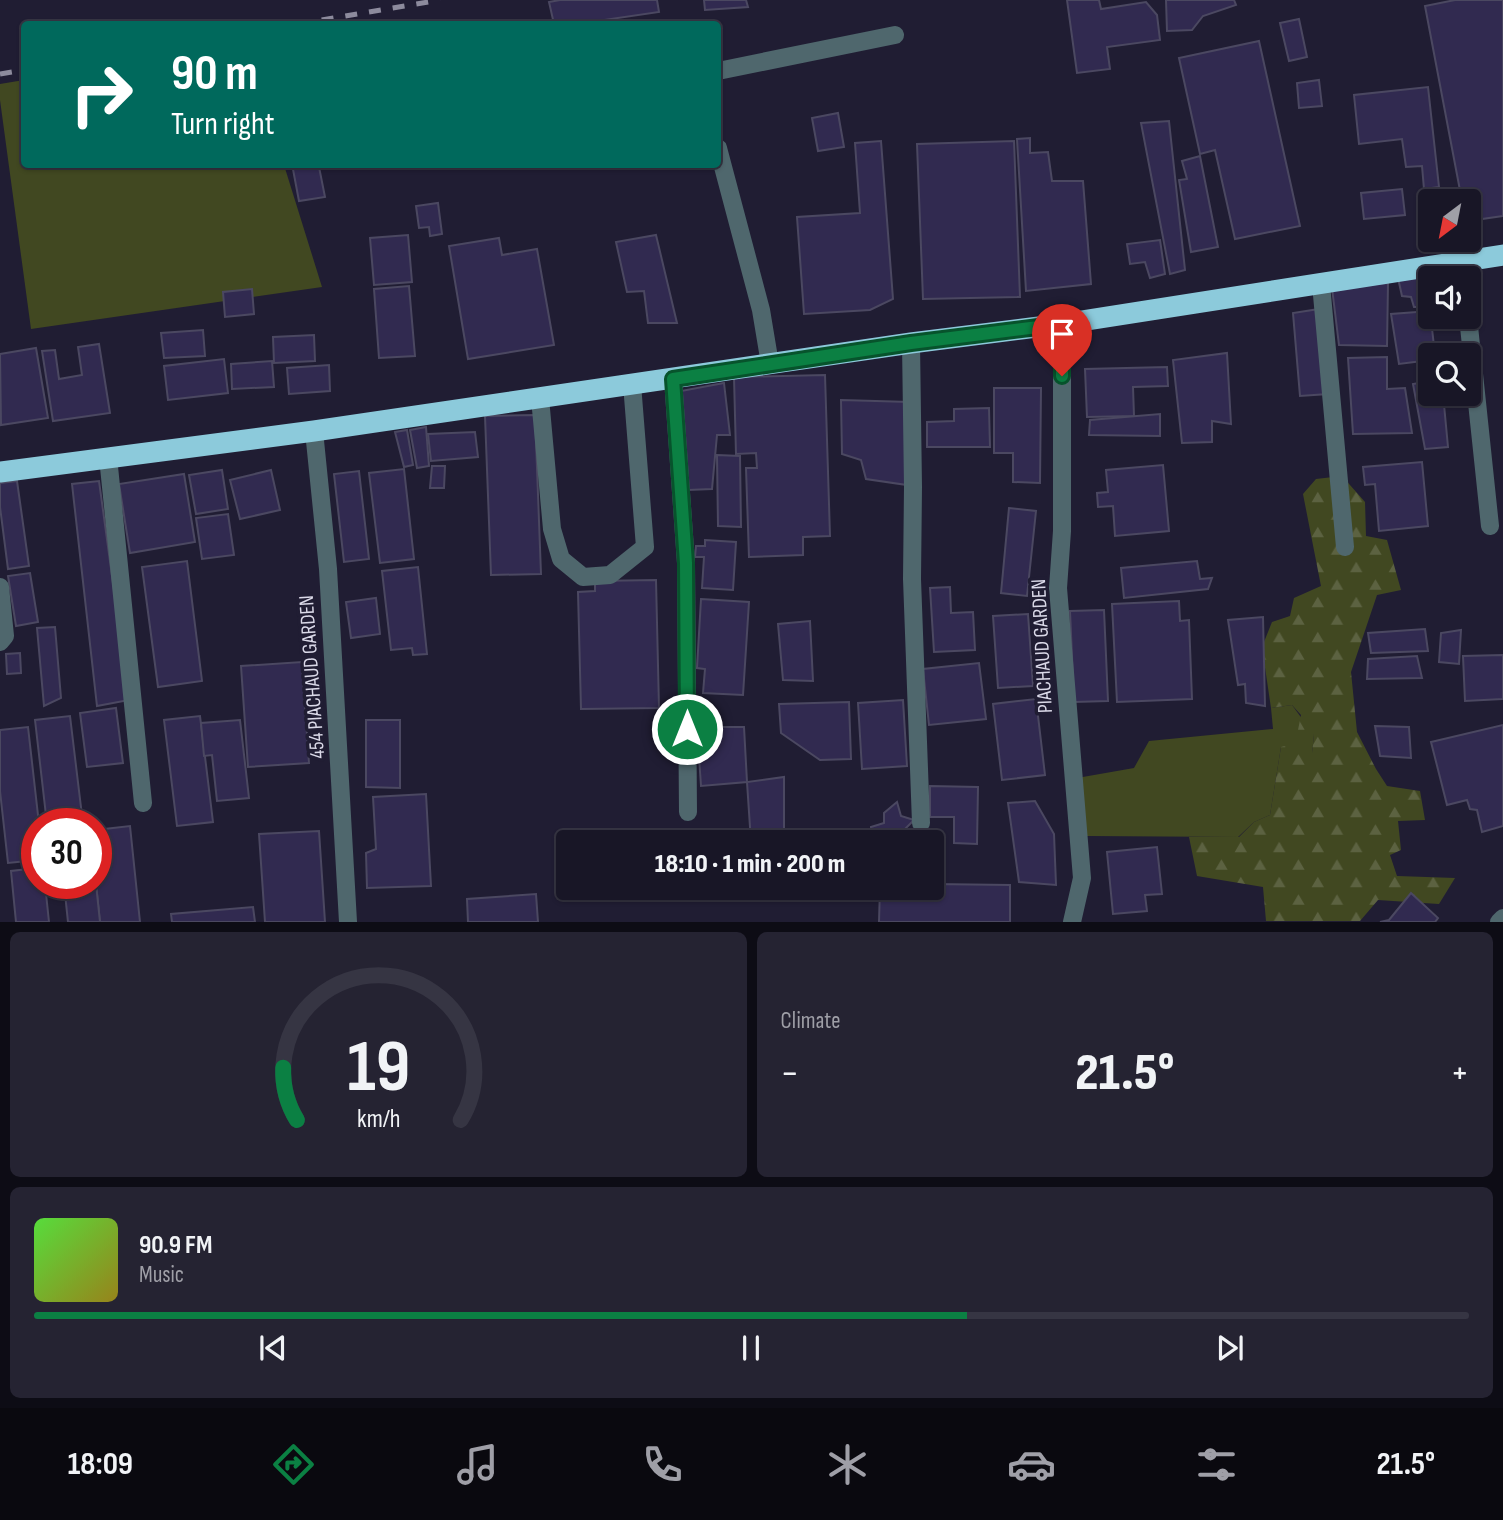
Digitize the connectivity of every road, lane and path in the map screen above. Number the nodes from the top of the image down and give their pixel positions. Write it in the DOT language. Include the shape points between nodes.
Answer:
graph roads {
  1 [pos="895,34"];
  2 [pos="721,70"];
  3 [pos="721,159"];
  4 [pos="1503,255"];
  5 [pos="1474,266"];
  6 [pos="1418,274"];
  7 [pos="1321,284"];
  8 [pos="1062,324"];
  9 [pos="1469,329"];
  10 [pos="911,343"];
  11 [pos="770,364"];
  12 [pos="673,379"];
  13 [pos="632,384"];
  14 [pos="540,398"];
  15 [pos="314,431"];
  16 [pos="108,457"];
  17 [pos="0,472"];
  18 [pos="1490,526"];
  19 [pos="1345,547"];
  20 [pos="0,587"];
  21 [pos="0,642"];
  22 [pos="143,803"];
  23 [pos="688,812"];
  24 [pos="921,823"];
  25 [pos="1503,918"];
  26 [pos="348,922"];
  27 [pos="1072,922"];
  28 [pos="1499,922"];
  1 -- 2 [label="street"];
  3 -- 11 [label="street" via="761,310"];
  4 -- 5 [label="highway"];
  6 -- 7 [label="highway"];
  7 -- 8 [label="highway"];
  7 -- 19 [label="street"];
  8 -- 10 [label="highway"];
  8 -- 27 [label="street, PIACHAUD GARDEN" via="1058,588 1082,878"];
  9 -- 18 [label="street"];
  10 -- 11 [label="highway"];
  10 -- 24 [label="street" via="912,579"];
  11 -- 12 [label="highway"];
  12 -- 13 [label="highway"];
  12 -- 23 [label="street" via="686,563"];
  13 -- 14 [label="highway"];
  13 -- 14 [label="street" via="645,547 610,575 583,577 561,559 552,529"];
  14 -- 15 [label="highway"];
  15 -- 16 [label="highway"];
  15 -- 26 [label="street, 454 PIACHAUD GARDEN" via="331,621"];
  16 -- 17 [label="highway"];
  16 -- 22 [label="street"];
  20 -- 21 [label="street" via="5,636"];
  25 -- 28 [label="street"];
}
